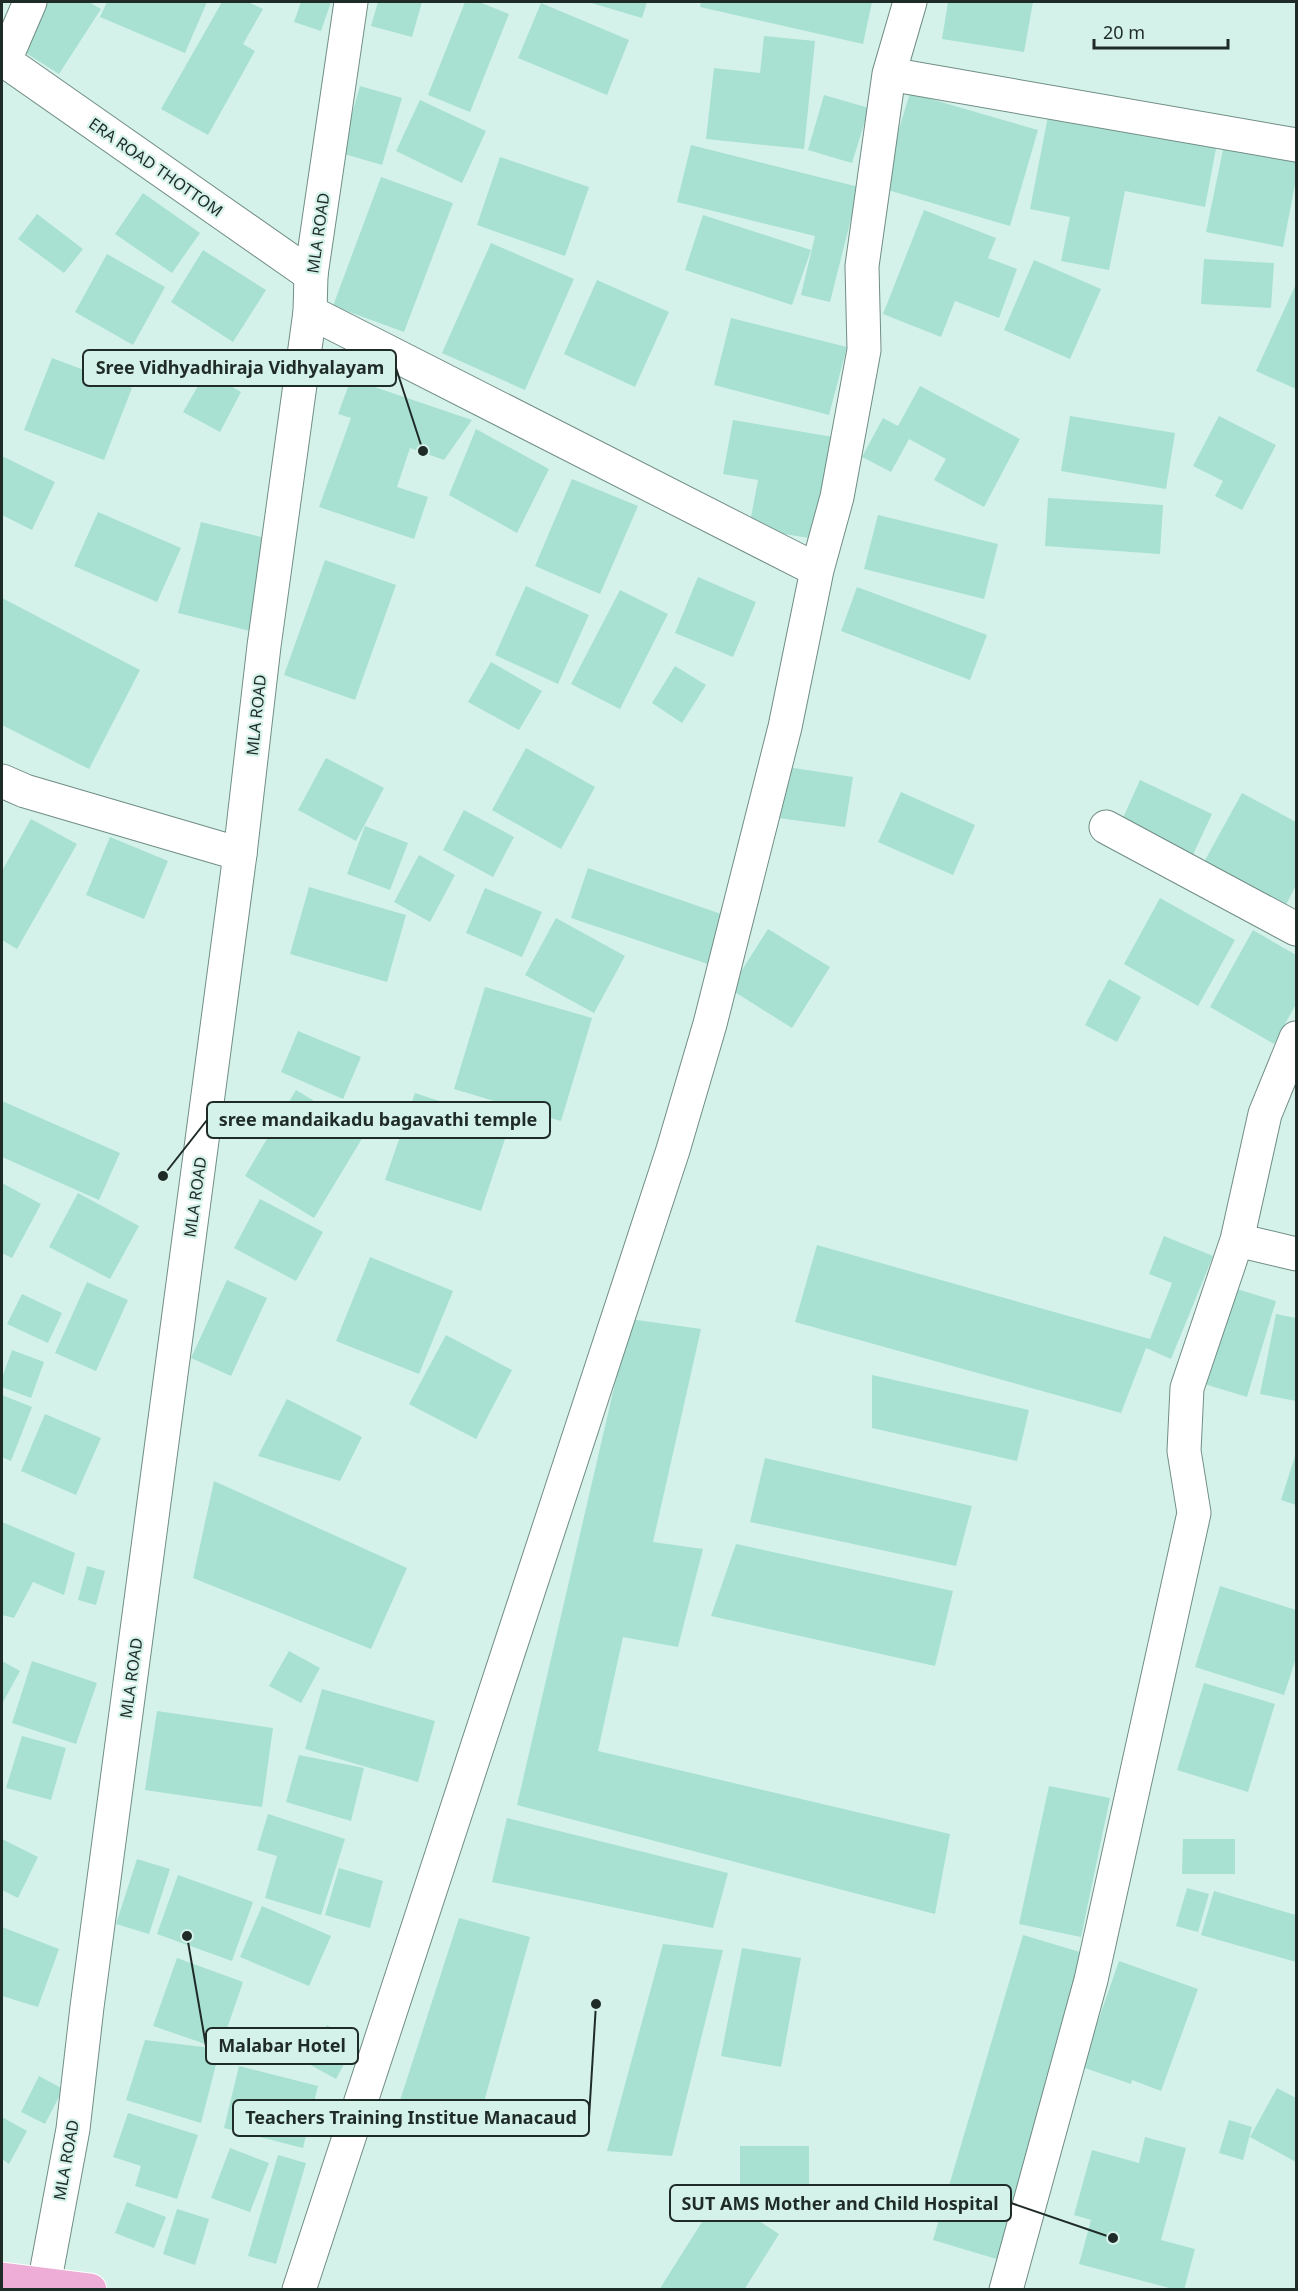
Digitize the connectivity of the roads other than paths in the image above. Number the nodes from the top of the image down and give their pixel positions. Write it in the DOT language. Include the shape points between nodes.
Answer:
graph roads {
  1 [pos="30,2"];
  2 [pos="351,2"];
  3 [pos="910,2"];
  4 [pos="3,59"];
  5 [pos="889,74"];
  6 [pos="1296,145"];
  7 [pos="311,275"];
  8 [pos="310,312"];
  9 [pos="817,570"];
  10 [pos="2,781"];
  11 [pos="1106,827"];
  12 [pos="240,854"];
  13 [pos="1296,929"];
  14 [pos="1296,1038"];
  15 [pos="1237,1240"];
  16 [pos="1296,1254"];
  17 [pos="2,2279"];
  18 [pos="43,2286"];
  19 [pos="90,2289"];
  20 [pos="299,2289"];
  21 [pos="1006,2289"];
  1 -- 4 [label="street"];
  2 -- 7 [label="street, MLA ROAD"];
  3 -- 5 [label="street"];
  4 -- 7 [label="street, ERA ROAD THOTTOM"];
  5 -- 6 [label="street"];
  5 -- 9 [label="street" via="862,266 864,350 837,497"];
  7 -- 8 [label="street, MLA ROAD"];
  8 -- 9 [label="street"];
  8 -- 12 [label="street, MLA ROAD"];
  9 -- 20 [label="street" via="785,727 710,1024 673,1150"];
  10 -- 12 [label="street" via="37,795"];
  11 -- 13 [label="street"];
  12 -- 18 [label="street, MLA ROAD" via="73,2129"];
  14 -- 15 [label="street" via="1265,1114"];
  15 -- 16 [label="street"];
  15 -- 21 [label="street" via="1187,1388 1184,1451 1194,1513 1184,1560 1091,1980"];
  17 -- 18 [label="main road"];
  18 -- 19 [label="main road"];
}
